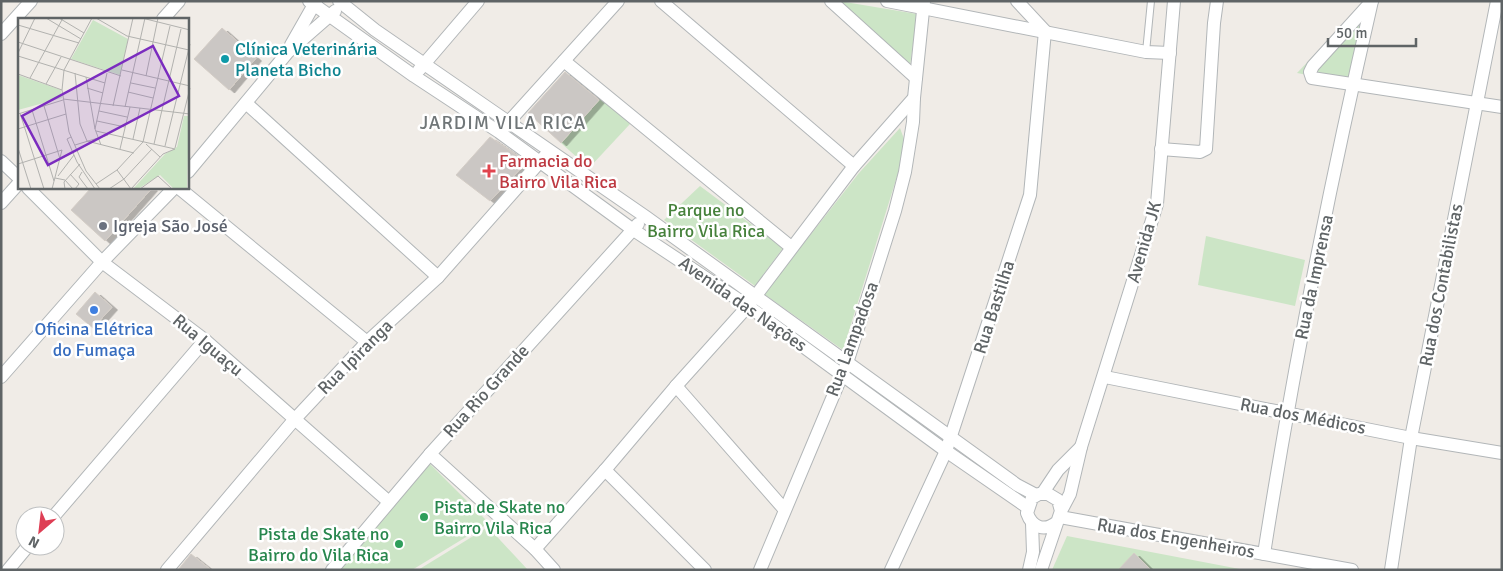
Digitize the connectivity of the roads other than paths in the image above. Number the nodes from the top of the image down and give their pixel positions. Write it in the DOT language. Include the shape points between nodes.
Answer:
graph roads {
  1 [pos="31,1"];
  2 [pos="179,1"];
  3 [pos="478,1"];
  4 [pos="618,1"];
  5 [pos="661,1"];
  6 [pos="831,1"];
  7 [pos="887,1"];
  8 [pos="1017,1"];
  9 [pos="1151,1"];
  10 [pos="1174,1"];
  11 [pos="1217,1"];
  12 [pos="1372,1"];
  13 [pos="1497,1"];
  14 [pos="342,2"];
  15 [pos="313,3"];
  16 [pos="924,4"];
  17 [pos="330,16"];
  18 [pos="164,18"];
  19 [pos="1045,31"];
  20 [pos="1,34"];
  21 [pos="288,52"];
  22 [pos="1146,52"];
  23 [pos="1170,53"];
  24 [pos="564,61"];
  25 [pos="424,65"];
  26 [pos="414,76"];
  27 [pos="916,78"];
  28 [pos="1353,84"];
  29 [pos="914,98"];
  30 [pos="1476,102"];
  31 [pos="246,103"];
  32 [pos="1502,108"];
  33 [pos="508,122"];
  34 [pos="498,132"];
  35 [pos="1161,149"];
  36 [pos="550,151"];
  37 [pos="1,161"];
  38 [pos="540,161"];
  39 [pos="854,166"];
  40 [pos="189,171"];
  41 [pos="18,177"];
  42 [pos="18,184"];
  43 [pos="29,189"];
  44 [pos="173,189"];
  45 [pos="180,189"];
  46 [pos="1,203"];
  47 [pos="646,217"];
  48 [pos="632,228"];
  49 [pos="791,247"];
  50 [pos="102,262"];
  51 [pos="438,277"];
  52 [pos="752,302"];
  53 [pos="204,340"];
  54 [pos="367,342"];
  55 [pos="845,368"];
  56 [pos="1,377"];
  57 [pos="1104,377"];
  58 [pos="676,386"];
  59 [pos="1286,412"];
  60 [pos="294,420"];
  61 [pos="951,437"];
  62 [pos="1411,438"];
  63 [pos="1081,447"];
  64 [pos="946,451"];
  65 [pos="1502,453"];
  66 [pos="430,454"];
  67 [pos="605,470"];
  68 [pos="1039,494"];
  69 [pos="389,502"];
  70 [pos="63,506"];
  71 [pos="1027,508"];
  72 [pos="784,509"];
  73 [pos="1060,517"];
  74 [pos="1032,523"];
  75 [pos="535,549"];
  76 [pos="1264,554"];
  77 [pos="20,556"];
  78 [pos="8,570"];
  79 [pos="168,570"];
  80 [pos="332,570"];
  81 [pos="554,570"];
  82 [pos="705,570"];
  83 [pos="760,570"];
  84 [pos="891,570"];
  85 [pos="1030,570"];
  86 [pos="1041,570"];
  87 [pos="1352,570"];
  88 [pos="1391,570"];
  1 -- 20 [label="street"];
  2 -- 18 [label="street"];
  3 -- 25 [label="street"];
  4 -- 24 [label="street"];
  5 -- 39 [label="street"];
  6 -- 27 [label="street"];
  7 -- 16 [label="street"];
  8 -- 19 [label="street"];
  9 -- 22 [label="lane"];
  10 -- 23 [label="street, Avenida JK"];
  11 -- 35 [label="street" via="1206,149 1200,152"];
  12 -- 28 [label="street, Rua da Imprensa"];
  12 -- 28 [label="street" via="1310,72 1312,78"];
  13 -- 30 [label="street, Rua dos Contabilistas"];
  14 -- 17 [label="street"];
  14 -- 25 [label="street, Avenida das Nações"];
  15 -- 17 [label="street, Avenida das Nações"];
  15 -- 21 [label="street"];
  16 -- 19 [label="street"];
  16 -- 27 [label="street, Rua Lampadosa"];
  17 -- 21 [label="street"];
  17 -- 26 [label="street, Avenida das Nações"];
  19 -- 22 [label="street"];
  19 -- 61 [label="street, Rua Bastilha" via="1030,195"];
  21 -- 31 [label="street"];
  22 -- 23 [label="street"];
  23 -- 35 [label="street, Avenida JK"];
  24 -- 33 [label="street"];
  24 -- 49 [label="street"];
  25 -- 26 [label="street"];
  25 -- 33 [label="street, Avenida das Nações"];
  26 -- 34 [label="street, Avenida das Nações"];
  27 -- 29 [label="street, Rua Lampadosa"];
  28 -- 30 [label="street"];
  28 -- 59 [label="street, Rua da Imprensa"];
  29 -- 39 [label="street"];
  29 -- 55 [label="street, Rua Lampadosa" via="909,147 897,204"];
  30 -- 32 [label="street"];
  30 -- 62 [label="street, Rua dos Contabilistas"];
  31 -- 40 [label="street"];
  31 -- 51 [label="street"];
  33 -- 34 [label="street"];
  33 -- 36 [label="street, Avenida das Nações"];
  34 -- 38 [label="street, Avenida das Nações"];
  35 -- 57 [label="street, Avenida JK" via="1157,204"];
  36 -- 38 [label="street, Rua Ipiranga"];
  36 -- 47 [label="street, Avenida das Nações"];
  37 -- 41 [label="street"];
  38 -- 48 [label="street, Avenida das Nações"];
  38 -- 51 [label="street, Rua Ipiranga"];
  39 -- 49 [label="street"];
  42 -- 46 [label="street"];
  43 -- 50 [label="street, Rua Iguaçu"];
  44 -- 50 [label="street"];
  45 -- 54 [label="street"];
  47 -- 48 [label="street, Rua Rio Grande"];
  47 -- 52 [label="street, Avenida das Nações"];
  48 -- 52 [label="street, Avenida das Nações"];
  48 -- 66 [label="street, Rua Rio Grande"];
  49 -- 52 [label="street"];
  50 -- 53 [label="street, Rua Iguaçu"];
  50 -- 56 [label="street"];
  51 -- 54 [label="street, Rua Ipiranga"];
  52 -- 55 [label="street, Avenida das Nações"];
  52 -- 58 [label="street"];
  53 -- 60 [label="street, Rua Iguaçu"];
  53 -- 70 [label="street"];
  54 -- 60 [label="street, Rua Ipiranga"];
  55 -- 61 [label="street, Avenida das Nações"];
  55 -- 64 [label="street, Avenida das Nações"];
  55 -- 72 [label="street, Rua Lampadosa"];
  57 -- 59 [label="street, Rua dos Médicos"];
  57 -- 63 [label="street, Avenida JK"];
  58 -- 67 [label="street"];
  58 -- 72 [label="street"];
  59 -- 62 [label="street, Rua dos Médicos"];
  59 -- 76 [label="street, Rua da Imprensa"];
  60 -- 69 [label="street, Rua Iguaçu"];
  60 -- 79 [label="street, Rua Ipiranga"];
  61 -- 64 [label="street, Rua Bastilha"];
  61 -- 68 [label="street, Avenida das Nações"];
  62 -- 65 [label="street, Rua dos Médicos"];
  62 -- 88 [label="street, Rua dos Contabilistas"];
  63 -- 68 [label="street, Avenida JK"];
  63 -- 73 [label="street, Avenida JK" via="1072,486"];
  64 -- 71 [label="street, Avenida das Nações"];
  64 -- 84 [label="street, Rua Bastilha"];
  66 -- 69 [label="street, Rua Rio Grande"];
  66 -- 75 [label="street"];
  67 -- 75 [label="street"];
  67 -- 82 [label="street"];
  68 -- 71 [label="street"];
  68 -- 73 [label="street" via="1054,496 1060,506"];
  69 -- 80 [label="street, Rua Rio Grande"];
  71 -- 74 [label="street"];
  72 -- 83 [label="street, Rua Lampadosa"];
  73 -- 74 [label="street" via="1048,528"];
  73 -- 76 [label="street, Rua dos Engenheiros"];
  73 -- 86 [label="street, Avenida JK"];
  74 -- 85 [label="street" via="1034,552"];
  75 -- 81 [label="street"];
  76 -- 87 [label="street, Rua dos Engenheiros"];
  77 -- 78 [label="street"];
}
